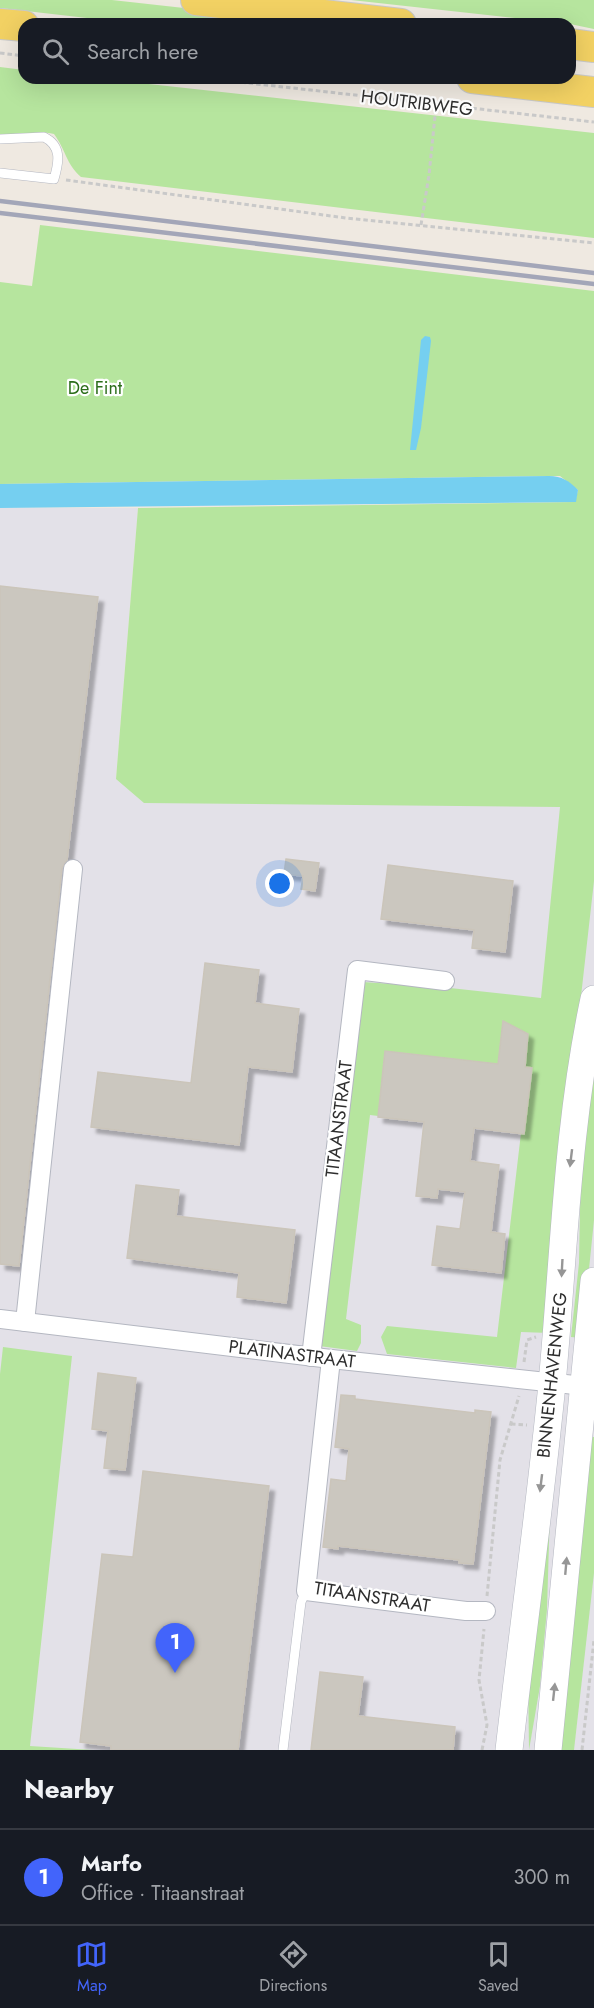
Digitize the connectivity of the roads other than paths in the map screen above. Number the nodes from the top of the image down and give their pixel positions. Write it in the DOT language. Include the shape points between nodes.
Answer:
graph roads {
  1 [pos="196,0"];
  2 [pos="349,18"];
  3 [pos="0,24"];
  4 [pos="18,26"];
  5 [pos="576,45"];
  6 [pos="594,47"];
  7 [pos="524,84"];
  8 [pos="594,92"];
  9 [pos="0,139"];
  10 [pos="0,173"];
  11 [pos="73,869"];
  12 [pos="445,981"];
  13 [pos="594,999"];
  14 [pos="594,1281"];
  15 [pos="0,1319"];
  16 [pos="26,1322"];
  17 [pos="311,1356"];
  18 [pos="331,1359"];
  19 [pos="552,1383"];
  20 [pos="589,1387"];
  21 [pos="306,1591"];
  22 [pos="486,1611"];
  23 [pos="283,1750"];
  24 [pos="509,1750"];
  25 [pos="548,1750"];
  1 -- 2 [label="main road"];
  3 -- 4 [label="main road"];
  5 -- 6 [label="main road"];
  7 -- 8 [label="main road, HOUTRIBWEG"];
  9 -- 10 [label="lane" via="38,136 51,140 58,154 54,179"];
  11 -- 16 [label="street"];
  12 -- 17 [label="street, TITAANSTRAAT" via="357,970"];
  13 -- 19 [label="main road, BINNENHAVENWEG, one-way" via="583,1050 565,1209"];
  14 -- 20 [label="main road, BINNENHAVENWEG"];
  15 -- 16 [label="street, PLATINASTRAAT"];
  16 -- 17 [label="street, PLATINASTRAAT"];
  17 -- 18 [label="street, PLATINASTRAAT"];
  18 -- 19 [label="street, PLATINASTRAAT"];
  18 -- 21 [label="street, TITAANSTRAAT"];
  19 -- 20 [label="street, PLATINASTRAAT"];
  19 -- 24 [label="main road, BINNENHAVENWEG, one-way"];
  25 -- 20 [label="main road, BINNENHAVENWEG, one-way"];
  21 -- 22 [label="street, TITAANSTRAAT"];
  21 -- 23 [label="lane" via="301,1602"];
}
